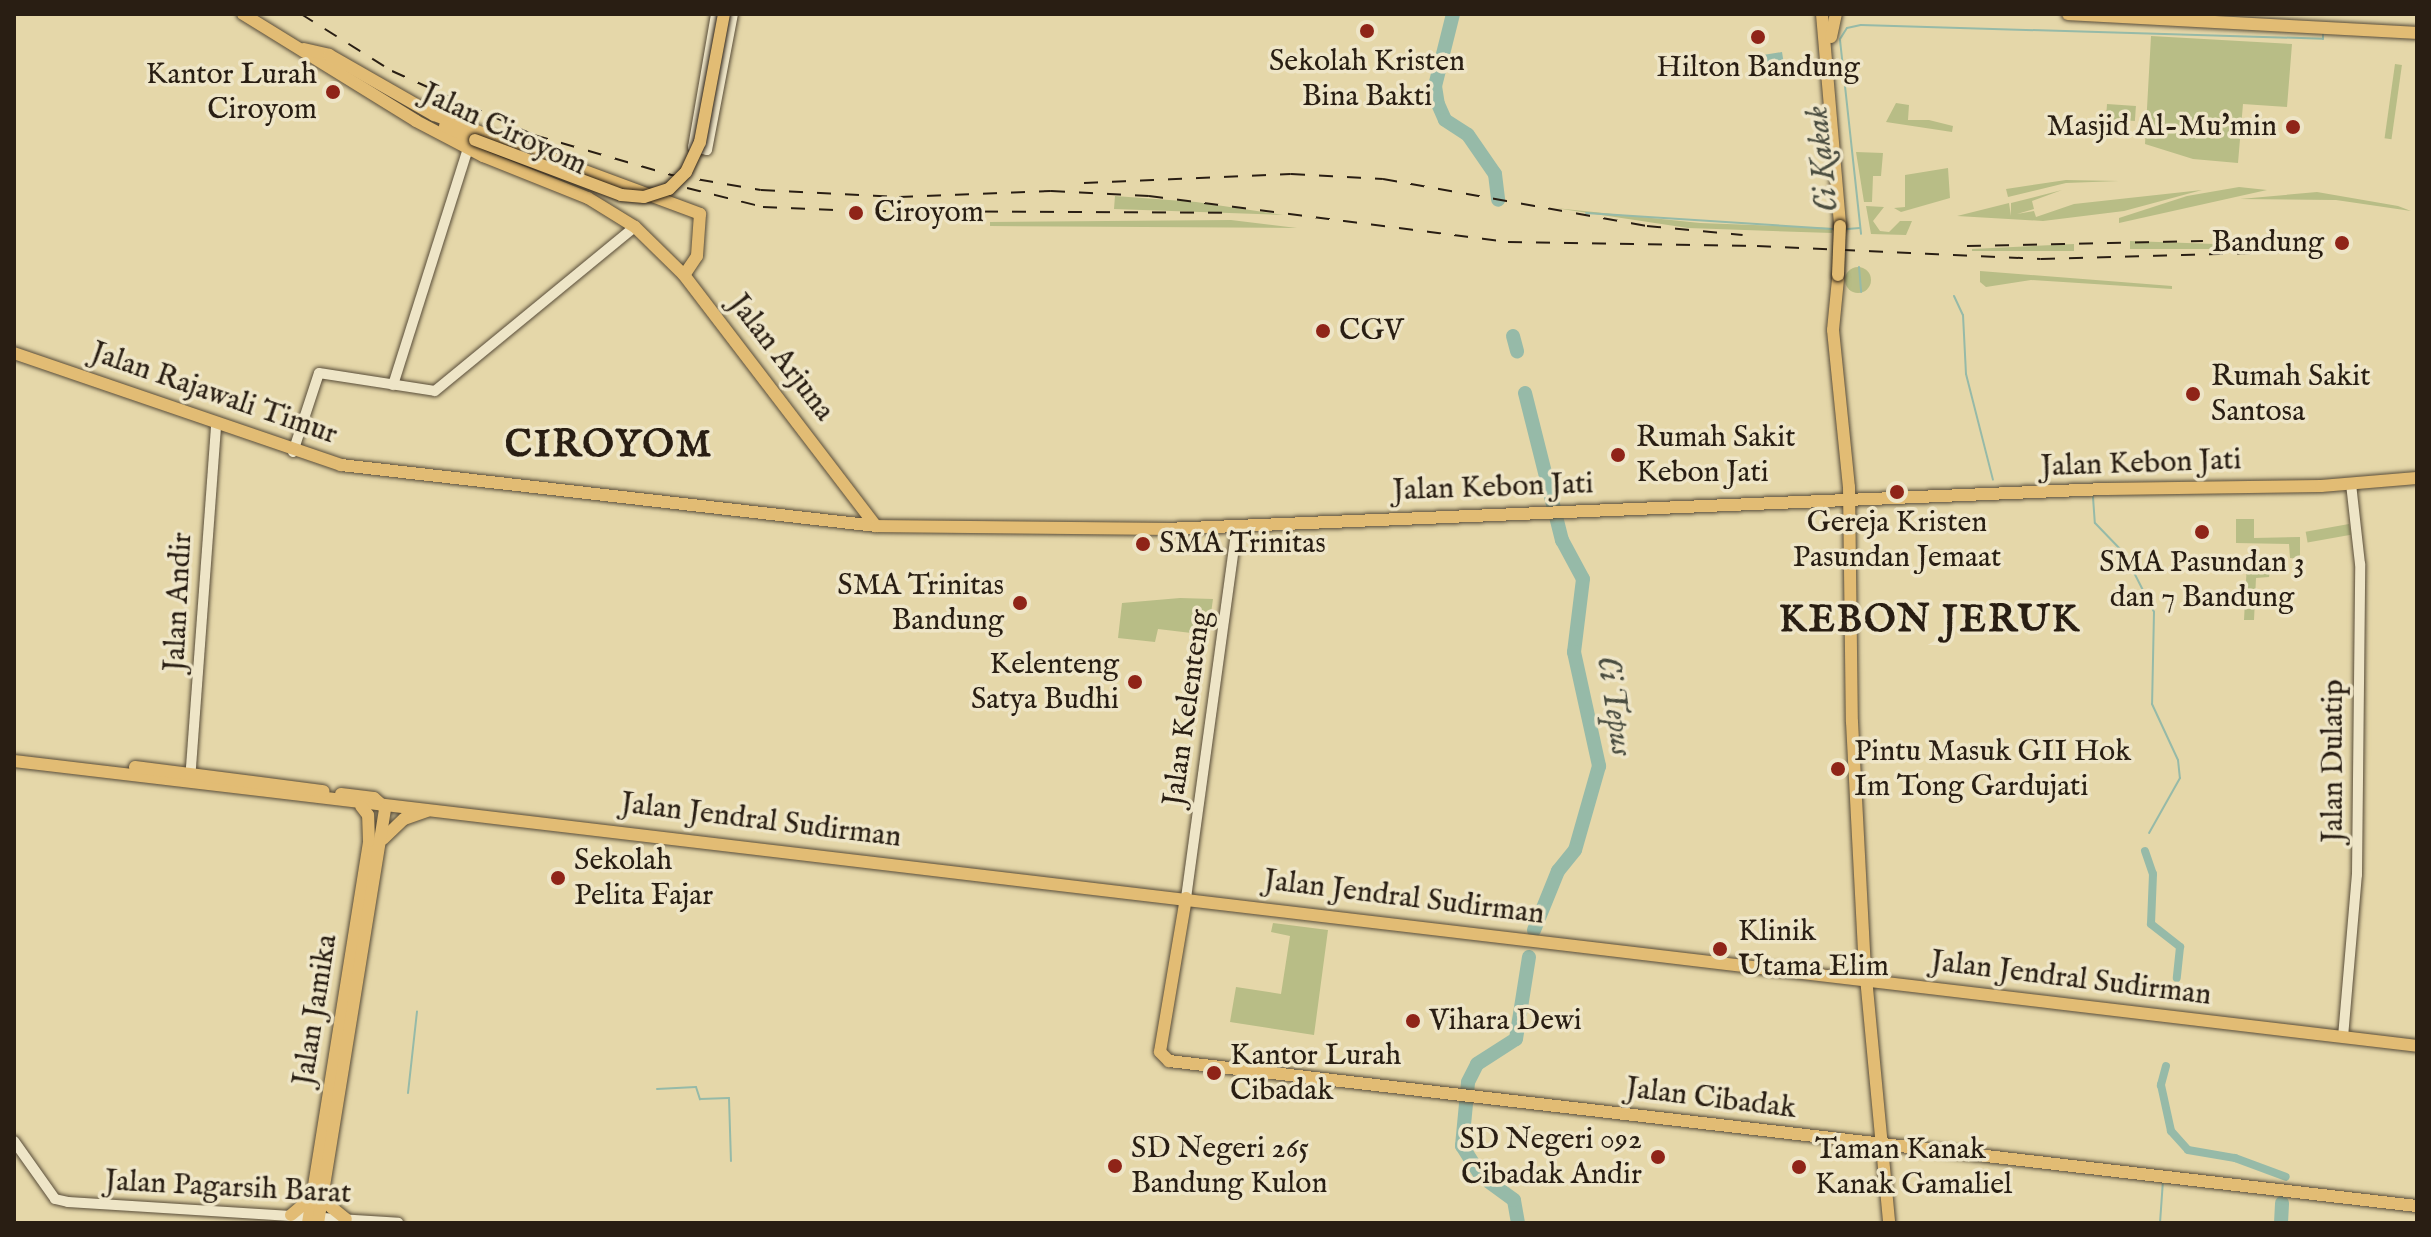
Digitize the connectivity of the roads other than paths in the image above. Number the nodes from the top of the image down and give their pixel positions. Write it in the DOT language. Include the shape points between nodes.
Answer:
graph roads {
  1 [pos="243,14"];
  2 [pos="716,14"];
  3 [pos="724,14"];
  4 [pos="733,14"];
  5 [pos="1822,14"];
  6 [pos="1836,14"];
  7 [pos="2068,14"];
  8 [pos="2417,33"];
  9 [pos="406,108"];
  10 [pos="1832,137"];
  11 [pos="471,144"];
  12 [pos="635,227"];
  13 [pos="684,275"];
  14 [pos="14,353"];
  15 [pos="393,385"];
  16 [pos="216,424"];
  17 [pos="293,452"];
  18 [pos="2417,478"];
  19 [pos="2351,484"];
  20 [pos="1853,487"];
  21 [pos="1880,501"];
  22 [pos="1854,503"];
  23 [pos="1829,504"];
  24 [pos="876,526"];
  25 [pos="1237,526"];
  26 [pos="14,753"];
  27 [pos="14,761"];
  28 [pos="190,778"];
  29 [pos="361,806"];
  30 [pos="385,808"];
  31 [pos="433,809"];
  32 [pos="383,839"];
  33 [pos="1186,898"];
  34 [pos="1866,981"];
  35 [pos="2343,1037"];
  36 [pos="2417,1046"];
  37 [pos="14,1141"];
  38 [pos="1882,1145"];
  39 [pos="317,1193"];
  40 [pos="2417,1206"];
  41 [pos="304,1219"];
  42 [pos="341,1220"];
  43 [pos="398,1223"];
  44 [pos="1889,1223"];
  1 -- 9 [label="main road, Jalan Ciroyom"];
  2 -- 4 [label="street" via="693,147 707,150"];
  3 -- 11 [label="main road, bridge" via="700,142 686,172 669,189 644,197 621,195"];
  5 -- 10 [label="main road"];
  6 -- 10 [label="main road" via="1830,25"];
  7 -- 8 [label="main road"];
  9 -- 11 [label="main road, Jalan Ciroyom"];
  9 -- 11 [label="main road"];
  9 -- 13 [label="main road, Jalan Ciroyom" via="700,214 697,256"];
  10 -- 20 [label="main road, bridge" via="1840,226 1842,376"];
  11 -- 12 [label="main road, Jalan Ciroyom" via="574,191"];
  11 -- 15 [label="street"];
  12 -- 13 [label="main road, Jalan Ciroyom"];
  12 -- 15 [label="street" via="435,391"];
  13 -- 24 [label="main road, Jalan Arjuna"];
  14 -- 16 [label="main road, Jalan Rajawali Timur"];
  15 -- 17 [label="street" via="319,373"];
  16 -- 17 [label="main road, Jalan Rajawali Timur"];
  16 -- 28 [label="street, Jalan Andir"];
  17 -- 24 [label="main road, Jalan Rajawali Timur" via="411,474"];
  18 -- 19 [label="main road, Jalan Kebon Jati"];
  19 -- 21 [label="main road, Jalan Kebon Jati"];
  19 -- 35 [label="street, Jalan Dulatip" via="2360,564 2357,875"];
  20 -- 21 [label="main road"];
  20 -- 22 [label="main road"];
  20 -- 23 [label="main road"];
  21 -- 22 [label="main road, Jalan Kebon Jati"];
  22 -- 23 [label="main road, Jalan Kebon Jati"];
  22 -- 34 [label="main road"];
  23 -- 25 [label="main road, Jalan Kebon Jati"];
  24 -- 25 [label="main road, Jalan Kebon Jati" via="1085,531"];
  25 -- 33 [label="street, Jalan Kelenteng"];
  26 -- 28 [label="main road, Jalan Jendral Sudirman"];
  27 -- 28 [label="main road, Jalan Jendral Sudirman"];
  28 -- 29 [label="main road, Jalan Jendral Sudirman"];
  28 -- 30 [label="main road, Jalan Jendral Sudirman" via="374,798"];
  29 -- 30 [label="main road, Jalan Jendral Sudirman"];
  29 -- 39 [label="main road, Jalan Jamika" via="368,815 369,841"];
  30 -- 31 [label="main road, Jalan Jendral Sudirman"];
  30 -- 32 [label="main road, Jalan Jamika"];
  31 -- 32 [label="main road" via="404,819"];
  31 -- 33 [label="main road, Jalan Jendral Sudirman"];
  32 -- 39 [label="main road, Jalan Jamika"];
  33 -- 34 [label="main road, Jalan Jendral Sudirman"];
  33 -- 38 [label="main road, Jalan Cibadak" via="1161,1057"];
  34 -- 35 [label="main road, Jalan Jendral Sudirman"];
  34 -- 38 [label="main road"];
  35 -- 36 [label="main road, Jalan Jendral Sudirman"];
  37 -- 41 [label="street, Jalan Pagarsih Barat" via="55,1199"];
  38 -- 40 [label="main road, Jalan Cibadak"];
  38 -- 44 [label="main road"];
  39 -- 41 [label="main road, Jalan Jamika"];
  39 -- 41 [label="main road"];
  39 -- 42 [label="main road"];
  41 -- 42 [label="street, Jalan Pagarsih Barat"];
  42 -- 43 [label="street, Jalan Pagarsih Barat"];
}
